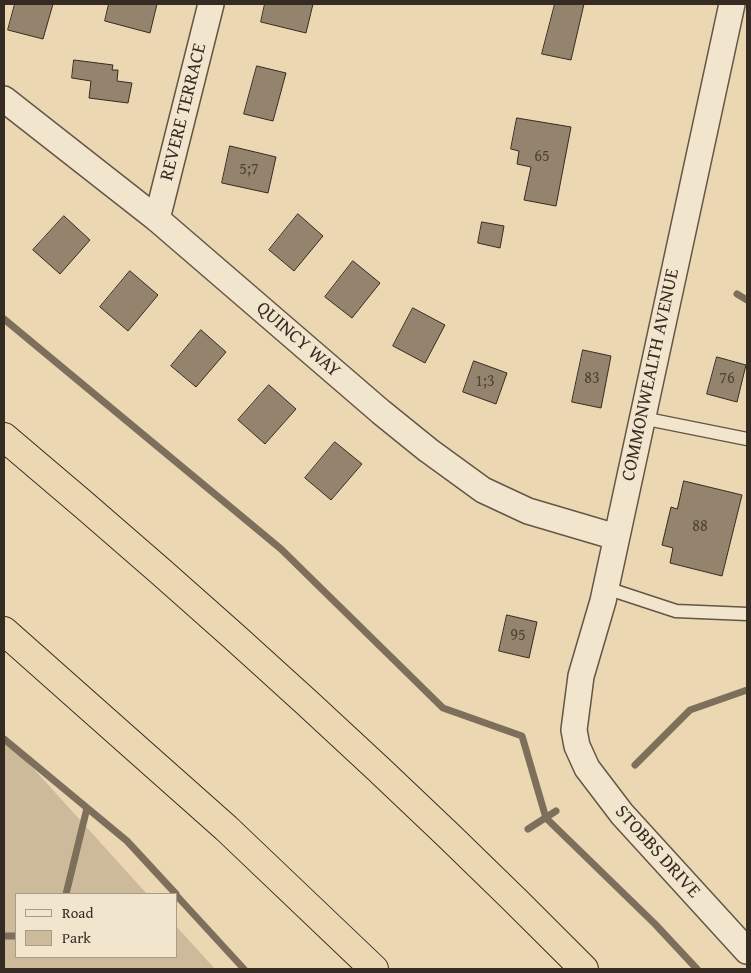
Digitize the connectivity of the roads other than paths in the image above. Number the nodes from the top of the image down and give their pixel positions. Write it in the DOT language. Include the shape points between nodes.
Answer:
graph roads {
  1 [pos="211,4"];
  2 [pos="732,4"];
  3 [pos="4,99"];
  4 [pos="157,220"];
  5 [pos="642,418"];
  6 [pos="4,438"];
  7 [pos="747,440"];
  8 [pos="616,537"];
  9 [pos="606,588"];
  10 [pos="747,614"];
  11 [pos="4,631"];
  12 [pos="577,746"];
  13 [pos="747,951"];
  14 [pos="374,969"];
  15 [pos="584,969"];
  1 -- 4 [label="street, REVERE TERRACE"];
  2 -- 5 [label="street, COMMONWEALTH AVENUE"];
  3 -- 4 [label="street, QUINCY WAY"];
  4 -- 8 [label="street, QUINCY WAY" via="381,412 483,490 528,511"];
  5 -- 7 [label="lane"];
  5 -- 8 [label="street, COMMONWEALTH AVENUE"];
  6 -- 15 [label="highway" via="145,557 277,675"];
  8 -- 9 [label="street, COMMONWEALTH AVENUE"];
  9 -- 10 [label="lane" via="676,611"];
  9 -- 12 [label="street, COMMONWEALTH AVENUE" via="581,676 574,730"];
  11 -- 14 [label="highway" via="226,828"];
  12 -- 13 [label="street, STOBBS DRIVE" via="587,768 622,814"];
}
